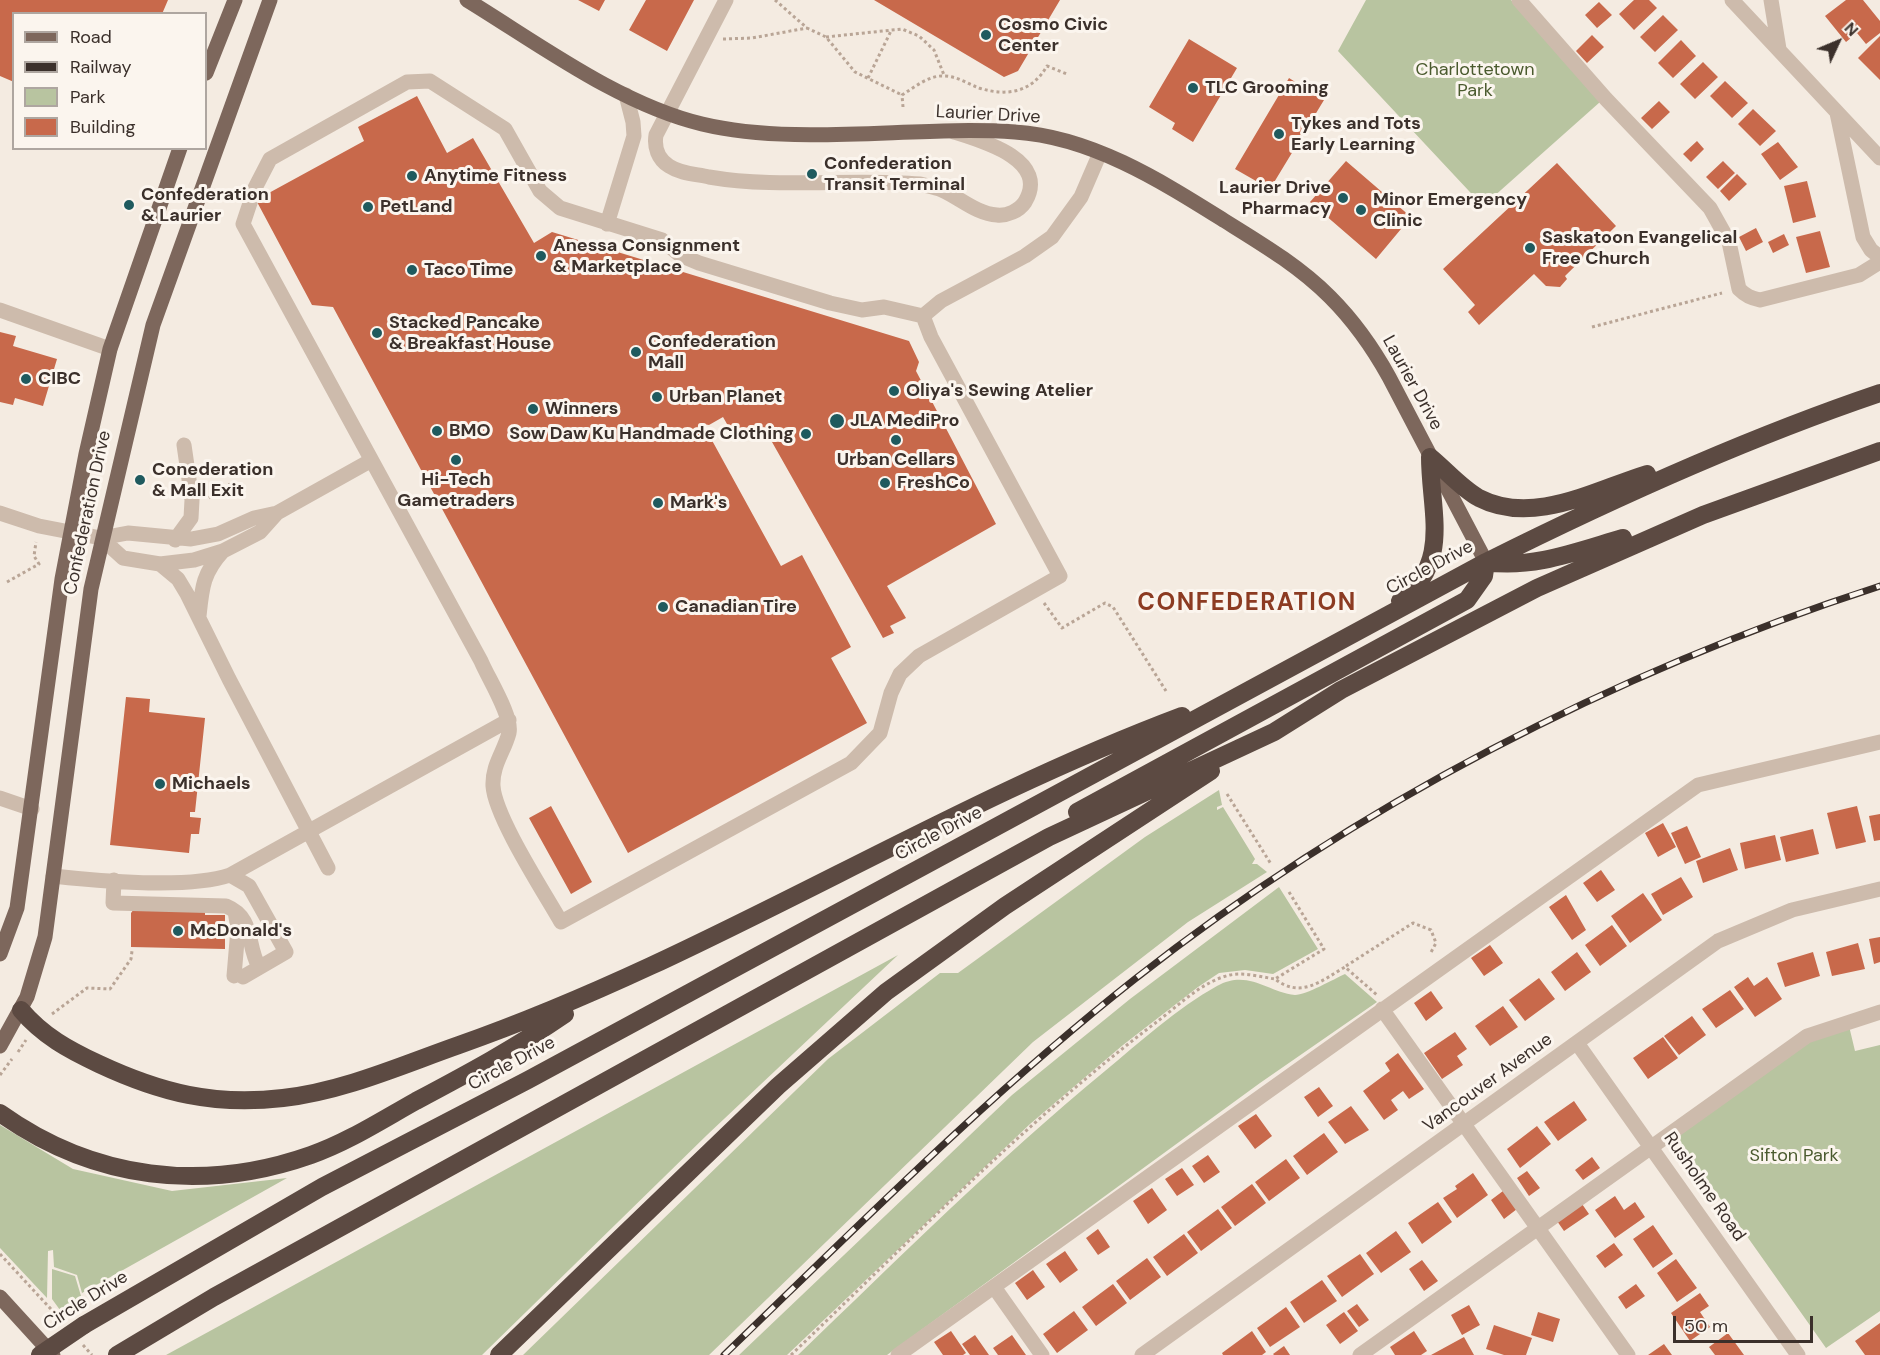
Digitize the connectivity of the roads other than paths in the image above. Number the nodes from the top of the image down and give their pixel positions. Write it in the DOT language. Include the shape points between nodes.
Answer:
graph roads {
  1 [pos="235,0"];
  2 [pos="270,0"];
  3 [pos="281,0"];
  4 [pos="467,0"];
  5 [pos="726,0"];
  6 [pos="1519,0"];
  7 [pos="1732,0"];
  8 [pos="1771,0"];
  9 [pos="256,37"];
  10 [pos="1779,49"];
  11 [pos="207,70"];
  12 [pos="626,95"];
  13 [pos="666,112"];
  14 [pos="1837,113"];
  15 [pos="950,131"];
  16 [pos="179,150"];
  17 [pos="1100,153"];
  18 [pos="1880,158"];
  19 [pos="607,224"];
  20 [pos="1880,257"];
  21 [pos="1880,262"];
  22 [pos="0,310"];
  23 [pos="923,316"];
  24 [pos="110,349"];
  25 [pos="1880,393"];
  26 [pos="184,445"];
  27 [pos="1880,451"];
  28 [pos="1720,452"];
  29 [pos="1430,457"];
  30 [pos="370,461"];
  31 [pos="0,513"];
  32 [pos="277,513"];
  33 [pos="1703,515"];
  34 [pos="70,533"];
  35 [pos="101,538"];
  36 [pos="175,540"];
  37 [pos="223,551"];
  38 [pos="1486,562"];
  39 [pos="160,564"];
  40 [pos="199,616"];
  41 [pos="1371,623"];
  42 [pos="1246,692"];
  43 [pos="509,720"];
  44 [pos="1274,732"];
  45 [pos="1880,742"];
  46 [pos="0,798"];
  47 [pos="32,809"];
  48 [pos="308,832"];
  49 [pos="1048,837"];
  50 [pos="328,868"];
  51 [pos="230,875"];
  52 [pos="53,876"];
  53 [pos="114,880"];
  54 [pos="1880,889"];
  55 [pos="235,909"];
  56 [pos="0,954"];
  57 [pos="259,967"];
  58 [pos="602,989"];
  59 [pos="1382,1009"];
  60 [pos="21,1010"];
  61 [pos="1880,1012"];
  62 [pos="1577,1042"];
  63 [pos="0,1046"];
  64 [pos="0,1113"];
  65 [pos="1465,1124"];
  66 [pos="1652,1147"];
  67 [pos="1538,1229"];
  68 [pos="994,1287"];
  69 [pos="0,1297"];
  70 [pos="122,1352"];
  71 [pos="40,1355"];
  72 [pos="53,1355"];
  73 [pos="499,1355"];
  74 [pos="898,1355"];
  75 [pos="1042,1355"];
  76 [pos="1142,1355"];
  77 [pos="1359,1355"];
  78 [pos="1628,1355"];
  79 [pos="1798,1355"];
  1 -- 11 [label="main road"];
  2 -- 9 [label="main road, Confederation Drive"];
  3 -- 9 [label="main road"];
  4 -- 12 [label="main road, Laurier Drive"];
  5 -- 13 [label="street"];
  6 -- 21 [label="street" via="1710,208 1729,242 1739,289 1749,298 1760,300 1859,275"];
  7 -- 10 [label="street"];
  8 -- 10 [label="street"];
  9 -- 35 [label="main road, Confederation Drive" via="153,325"];
  10 -- 14 [label="street"];
  12 -- 13 [label="main road, Laurier Drive"];
  12 -- 19 [label="street" via="634,136"];
  13 -- 15 [label="main road, Laurier Drive" via="701,124 757,132"];
  13 -- 15 [label="street" via="654,144 669,166 682,172 747,183 920,184 940,189 984,213 1012,213 1022,206 1030,183 1028,171 1019,161 997,148"];
  14 -- 18 [label="street"];
  14 -- 20 [label="street" via="1863,237"];
  15 -- 17 [label="main road, Laurier Drive" via="1016,132 1069,142"];
  16 -- 24 [label="main road, Confederation Drive"];
  17 -- 23 [label="street" via="1081,197 1052,237 1025,256 940,301"];
  17 -- 29 [label="main road, Laurier Drive" via="1174,190 1266,246 1323,291 1373,349"];
  19 -- 23 [label="street" via="662,240 680,255 699,263 821,300 862,310 884,307"];
  19 -- 30 [label="street" via="551,202 530,174 506,129 430,81 407,82 270,159 243,224"];
  22 -- 24 [label="street"];
  23 -- 43 [label="street" via="1060,576 919,656 900,674 880,733 851,763 561,922 501,814 493,788 494,768 509,733"];
  24 -- 34 [label="main road, Confederation Drive"];
  25 -- 28 [label="highway, Circle Drive"];
  26 -- 36 [label="street" via="191,518"];
  27 -- 33 [label="highway"];
  28 -- 29 [label="highway" via="1558,503 1515,509 1477,497"];
  28 -- 38 [label="highway, Circle Drive"];
  29 -- 38 [label="main road, Laurier Drive"];
  29 -- 41 [label="highway" via="1436,523 1431,561 1405,597"];
  30 -- 32 [label="street"];
  30 -- 43 [label="street" via="481,661"];
  31 -- 34 [label="street"];
  32 -- 36 [label="street" via="254,518 218,534"];
  32 -- 37 [label="street" via="260,532"];
  33 -- 38 [label="highway" via="1557,558 1510,566"];
  33 -- 44 [label="highway" via="1537,588 1341,690"];
  34 -- 35 [label="street"];
  34 -- 47 [label="main road, Confederation Drive"];
  35 -- 36 [label="street" via="128,533"];
  35 -- 39 [label="street" via="123,558"];
  35 -- 52 [label="main road, Confederation Drive" via="89,598"];
  37 -- 39 [label="street"];
  37 -- 40 [label="street" via="208,567"];
  38 -- 41 [label="highway, Circle Drive"];
  38 -- 49 [label="highway" via="1484,576 1467,600 1078,811"];
  39 -- 40 [label="street" via="178,579"];
  40 -- 48 [label="street"];
  41 -- 42 [label="highway, Circle Drive"];
  42 -- 58 [label="highway" via="1109,743"];
  42 -- 71 [label="highway, Circle Drive, bridge" via="322,1187"];
  43 -- 48 [label="street"];
  44 -- 49 [label="highway"];
  44 -- 73 [label="highway" via="1005,906 886,992 778,1086"];
  45 -- 59 [label="street" via="1698,785"];
  46 -- 47 [label="street"];
  47 -- 56 [label="main road, Confederation Drive" via="17,908"];
  48 -- 50 [label="street"];
  48 -- 51 [label="street"];
  49 -- 70 [label="highway" via="255,1274"];
  51 -- 53 [label="street" via="212,881"];
  51 -- 57 [label="street" via="249,886 286,952"];
  52 -- 53 [label="street"];
  52 -- 60 [label="main road, Confederation Drive" via="45,937"];
  53 -- 55 [label="street" via="113,903"];
  54 -- 62 [label="street, Vancouver Avenue" via="1792,910 1718,941"];
  55 -- 57 [label="street" via="250,931 250,952"];
  55 -- 57 [label="street" via="238,976"];
  58 -- 60 [label="highway" via="542,1015 339,1086 311,1094 236,1101 175,1094 129,1078 76,1053 36,1027"];
  58 -- 64 [label="highway" via="517,1047 344,1142 311,1155 235,1174 186,1178 133,1171 76,1154 24,1130"];
  59 -- 65 [label="street"];
  59 -- 68 [label="street"];
  60 -- 63 [label="main road, Confederation Drive"];
  61 -- 66 [label="street" via="1807,1036"];
  62 -- 65 [label="street, Vancouver Avenue"];
  62 -- 66 [label="street, Rusholme Road"];
  65 -- 67 [label="street"];
  65 -- 76 [label="street, Vancouver Avenue"];
  66 -- 67 [label="street"];
  66 -- 79 [label="street, Rusholme Road"];
  67 -- 77 [label="street"];
  67 -- 78 [label="street"];
  68 -- 74 [label="street"];
  68 -- 75 [label="street"];
  69 -- 72 [label="main road"];
}
